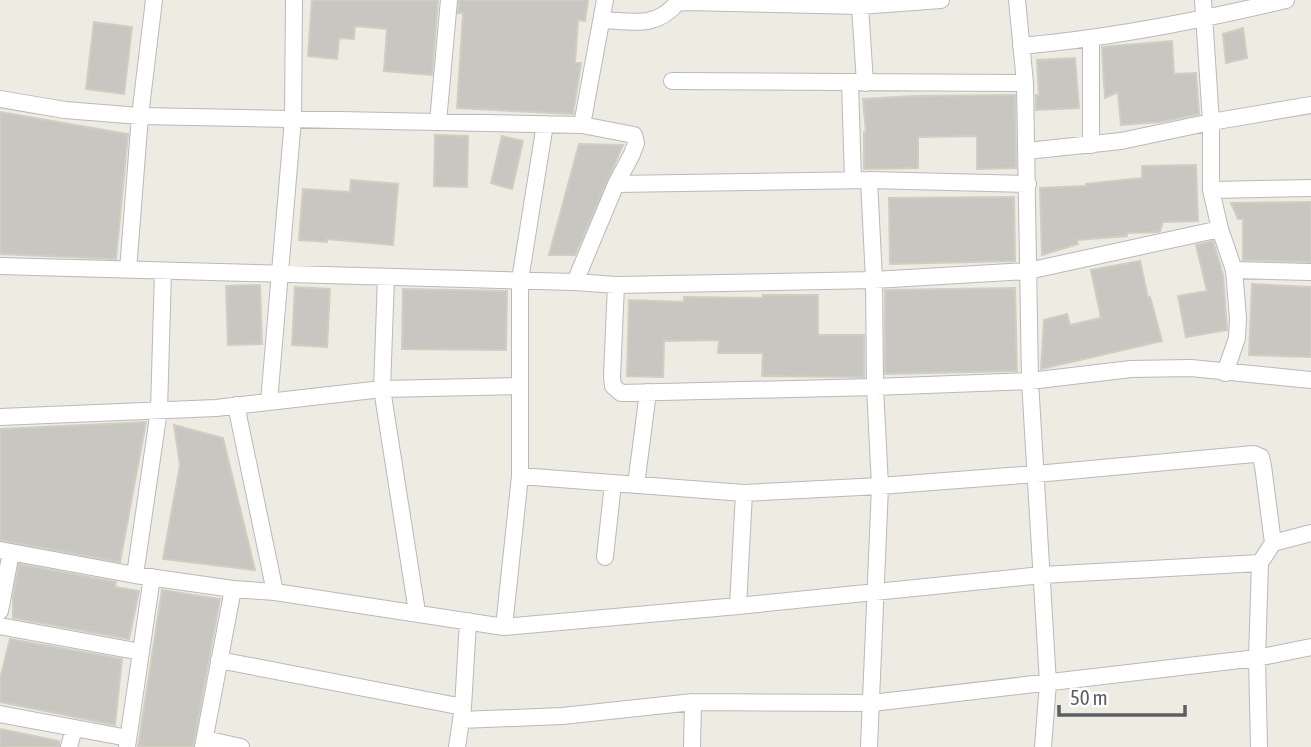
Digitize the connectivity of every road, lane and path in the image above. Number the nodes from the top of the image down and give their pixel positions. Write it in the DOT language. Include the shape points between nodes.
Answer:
graph roads {
  1 [pos="154,0"];
  2 [pos="294,0"];
  3 [pos="449,0"];
  4 [pos="605,0"];
  5 [pos="941,0"];
  6 [pos="1017,0"];
  7 [pos="1203,0"];
  8 [pos="1286,0"];
  9 [pos="809,2"];
  10 [pos="860,6"];
  11 [pos="602,20"];
  12 [pos="1204,20"];
  13 [pos="1091,40"];
  14 [pos="1021,46"];
  15 [pos="672,81"];
  16 [pos="858,83"];
  17 [pos="1026,83"];
  18 [pos="0,99"];
  19 [pos="1311,105"];
  20 [pos="140,116"];
  21 [pos="293,119"];
  22 [pos="438,122"];
  23 [pos="1211,122"];
  24 [pos="545,124"];
  25 [pos="582,125"];
  26 [pos="1091,145"];
  27 [pos="1027,151"];
  28 [pos="861,180"];
  29 [pos="616,184"];
  30 [pos="1028,184"];
  31 [pos="1311,188"];
  32 [pos="1211,190"];
  33 [pos="1220,229"];
  34 [pos="0,266"];
  35 [pos="128,270"];
  36 [pos="1234,270"];
  37 [pos="163,271"];
  38 [pos="1028,271"];
  39 [pos="1311,272"];
  40 [pos="279,274"];
  41 [pos="386,276"];
  42 [pos="520,280"];
  43 [pos="874,280"];
  44 [pos="575,282"];
  45 [pos="616,285"];
  46 [pos="1226,373"];
  47 [pos="1311,380"];
  48 [pos="1030,381"];
  49 [pos="519,386"];
  50 [pos="875,387"];
  51 [pos="382,389"];
  52 [pos="648,393"];
  53 [pos="269,402"];
  54 [pos="236,405"];
  55 [pos="159,410"];
  56 [pos="0,417"];
  57 [pos="1036,474"];
  58 [pos="520,476"];
  59 [pos="613,483"];
  60 [pos="636,485"];
  61 [pos="880,486"];
  62 [pos="744,493"];
  63 [pos="1311,533"];
  64 [pos="1273,543"];
  65 [pos="5,551"];
  66 [pos="605,557"];
  67 [pos="1260,563"];
  68 [pos="135,575"];
  69 [pos="1042,575"];
  70 [pos="152,577"];
  71 [pos="233,589"];
  72 [pos="275,592"];
  73 [pos="877,592"];
  74 [pos="738,606"];
  75 [pos="0,611"];
  76 [pos="417,612"];
  77 [pos="468,621"];
  78 [pos="0,626"];
  79 [pos="504,627"];
  80 [pos="1311,648"];
  81 [pos="141,652"];
  82 [pos="1257,658"];
  83 [pos="219,660"];
  84 [pos="1048,683"];
  85 [pos="694,702"];
  86 [pos="872,703"];
  87 [pos="0,714"];
  88 [pos="462,714"];
  89 [pos="74,728"];
  90 [pos="127,743"];
  91 [pos="204,743"];
  92 [pos="69,747"];
  93 [pos="242,747"];
  94 [pos="457,747"];
  95 [pos="692,747"];
  96 [pos="869,747"];
  97 [pos="1043,747"];
  98 [pos="1259,747"];
  1 -- 20 [label="street"];
  2 -- 21 [label="street"];
  3 -- 22 [label="street"];
  4 -- 11 [label="street"];
  5 -- 10 [label="street"];
  6 -- 14 [label="street"];
  7 -- 12 [label="street"];
  8 -- 12 [label="street"];
  9 -- 10 [label="street"];
  9 -- 11 [label="street" via="687,2 677,3 656,21"];
  10 -- 16 [label="street"];
  11 -- 25 [label="street"];
  12 -- 13 [label="street"];
  12 -- 23 [label="street"];
  13 -- 14 [label="street"];
  13 -- 26 [label="street"];
  14 -- 17 [label="street"];
  15 -- 16 [label="street"];
  16 -- 17 [label="street"];
  16 -- 28 [label="street"];
  17 -- 27 [label="street"];
  18 -- 20 [label="street"];
  19 -- 23 [label="street"];
  20 -- 21 [label="street"];
  20 -- 35 [label="street"];
  21 -- 22 [label="street"];
  21 -- 40 [label="street"];
  22 -- 24 [label="street"];
  23 -- 26 [label="street"];
  23 -- 32 [label="street"];
  24 -- 25 [label="street"];
  24 -- 42 [label="street"];
  25 -- 29 [label="street" via="636,138"];
  26 -- 27 [label="street"];
  27 -- 30 [label="street"];
  28 -- 29 [label="street"];
  28 -- 30 [label="street"];
  28 -- 43 [label="street"];
  29 -- 44 [label="street"];
  30 -- 38 [label="street"];
  31 -- 32 [label="street"];
  32 -- 33 [label="street"];
  33 -- 36 [label="street"];
  33 -- 38 [label="street"];
  34 -- 35 [label="street"];
  35 -- 37 [label="street"];
  36 -- 39 [label="street"];
  36 -- 46 [label="street" via="1238,328"];
  37 -- 40 [label="street"];
  37 -- 55 [label="street"];
  38 -- 43 [label="street"];
  38 -- 48 [label="street"];
  40 -- 41 [label="street"];
  40 -- 53 [label="street"];
  41 -- 42 [label="street"];
  41 -- 51 [label="street"];
  42 -- 44 [label="street"];
  42 -- 49 [label="street"];
  43 -- 45 [label="street"];
  43 -- 50 [label="street"];
  44 -- 45 [label="street"];
  45 -- 52 [label="street" via="613,386 621,393"];
  46 -- 47 [label="street"];
  46 -- 48 [label="street" via="1191,368 1131,369"];
  48 -- 50 [label="street"];
  48 -- 57 [label="street"];
  49 -- 51 [label="street"];
  49 -- 58 [label="street"];
  50 -- 52 [label="street"];
  50 -- 61 [label="street"];
  51 -- 53 [label="street"];
  51 -- 76 [label="street"];
  52 -- 60 [label="street"];
  53 -- 54 [label="street"];
  54 -- 55 [label="street"];
  54 -- 72 [label="street"];
  55 -- 56 [label="street"];
  55 -- 68 [label="street"];
  57 -- 61 [label="street"];
  57 -- 64 [label="street" via="1254,454 1264,466"];
  57 -- 69 [label="street"];
  58 -- 59 [label="street"];
  58 -- 79 [label="street"];
  59 -- 60 [label="street"];
  59 -- 66 [label="street"];
  60 -- 62 [label="street"];
  61 -- 62 [label="street"];
  61 -- 73 [label="street"];
  62 -- 74 [label="street"];
  63 -- 64 [label="street"];
  64 -- 67 [label="street"];
  65 -- 68 [label="street"];
  65 -- 75 [label="street"];
  67 -- 69 [label="street"];
  67 -- 82 [label="street"];
  68 -- 70 [label="street"];
  69 -- 73 [label="street"];
  69 -- 84 [label="street"];
  70 -- 71 [label="street"];
  70 -- 81 [label="street"];
  71 -- 72 [label="street"];
  71 -- 83 [label="street"];
  72 -- 76 [label="street"];
  73 -- 74 [label="street"];
  73 -- 86 [label="street"];
  74 -- 79 [label="street"];
  76 -- 77 [label="street"];
  77 -- 79 [label="street"];
  77 -- 88 [label="street"];
  78 -- 81 [label="street"];
  80 -- 82 [label="street"];
  81 -- 90 [label="street"];
  82 -- 84 [label="street"];
  82 -- 98 [label="street"];
  83 -- 88 [label="street"];
  83 -- 91 [label="street"];
  84 -- 86 [label="street"];
  84 -- 97 [label="street"];
  85 -- 86 [label="street"];
  85 -- 88 [label="street" via="562,716"];
  85 -- 95 [label="street"];
  86 -- 96 [label="street"];
  87 -- 89 [label="street"];
  88 -- 94 [label="street"];
  89 -- 90 [label="street"];
  89 -- 92 [label="street"];
  91 -- 93 [label="street"];
}
